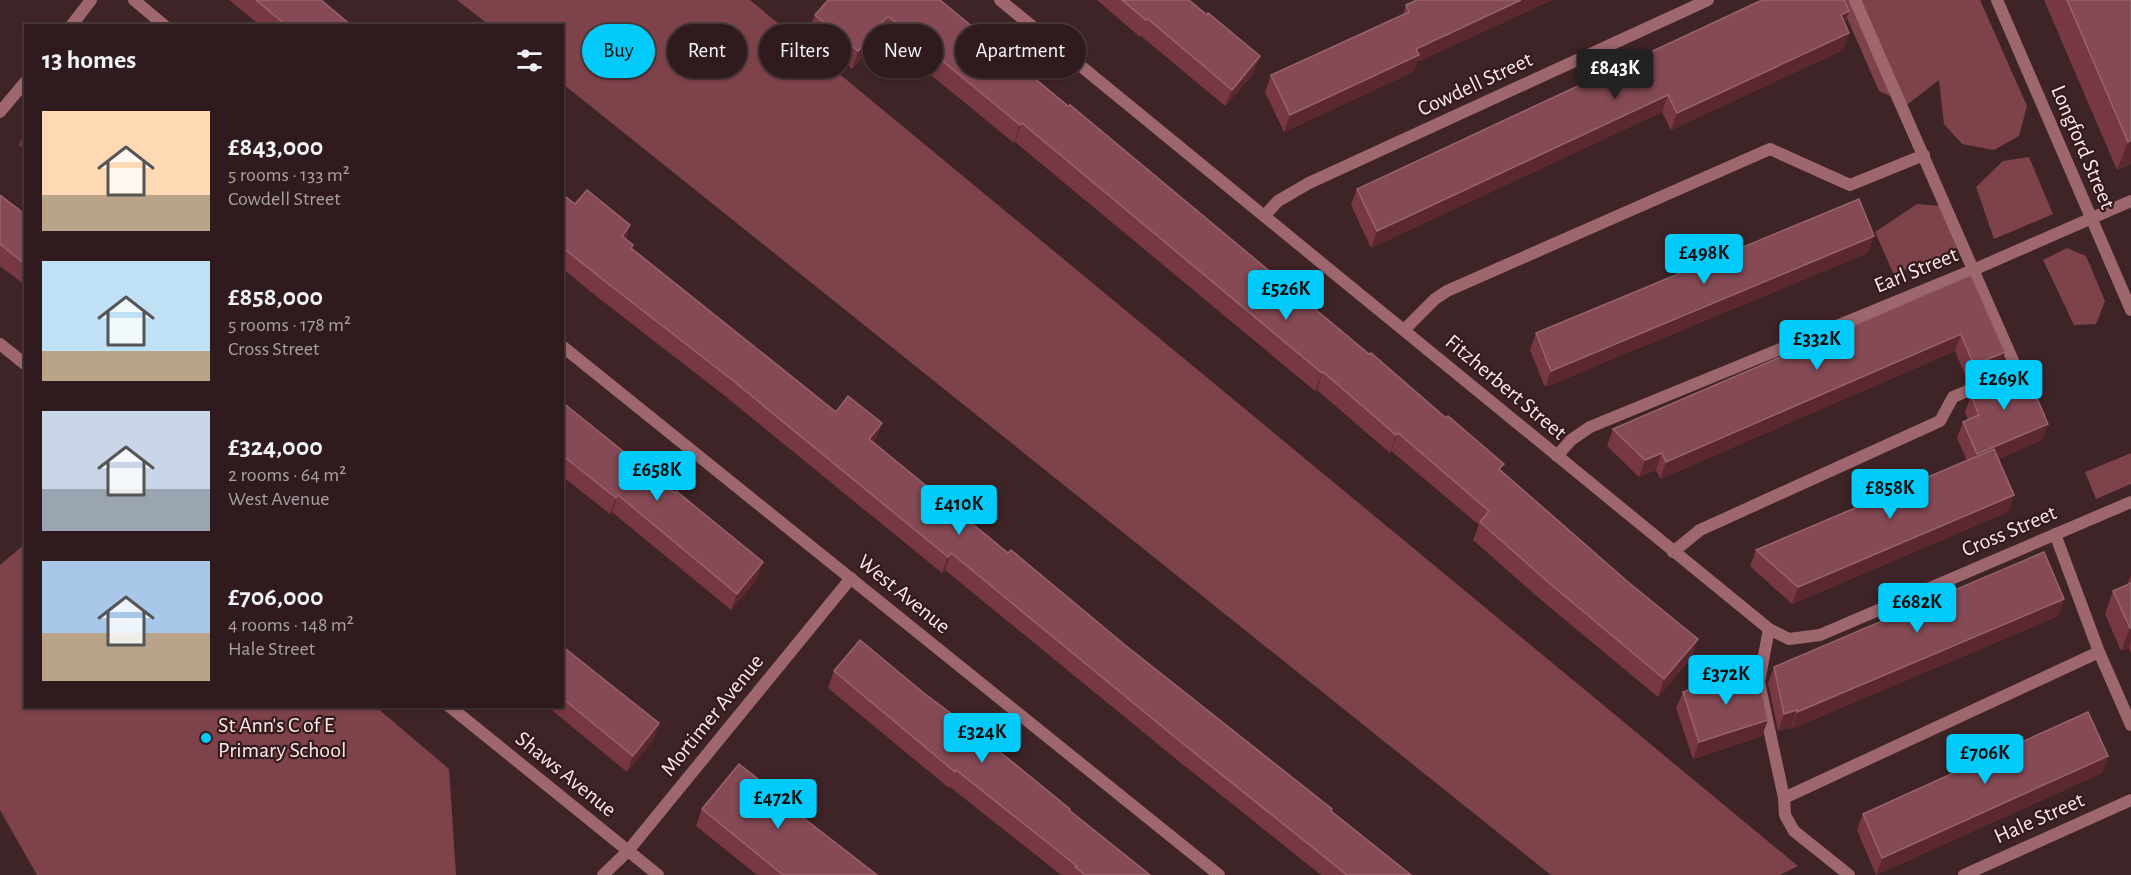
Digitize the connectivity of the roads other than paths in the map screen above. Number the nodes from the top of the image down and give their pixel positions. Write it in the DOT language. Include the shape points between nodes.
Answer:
graph roads {
  1 [pos="91,0"];
  2 [pos="134,0"];
  3 [pos="1000,0"];
  4 [pos="1708,0"];
  5 [pos="1855,0"];
  6 [pos="1997,0"];
  7 [pos="73,24"];
  8 [pos="163,24"];
  9 [pos="24,83"];
  10 [pos="0,112"];
  11 [pos="1924,155"];
  12 [pos="2131,201"];
  13 [pos="1265,215"];
  14 [pos="2092,219"];
  15 [pos="1973,270"];
  16 [pos="2131,310"];
  17 [pos="1405,329"];
  18 [pos="0,344"];
  19 [pos="564,348"];
  20 [pos="24,363"];
  21 [pos="1557,456"];
  22 [pos="2131,502"];
  23 [pos="2055,534"];
  24 [pos="1673,552"];
  25 [pos="851,578"];
  26 [pos="1769,629"];
  27 [pos="2099,652"];
  28 [pos="451,708"];
  29 [pos="2131,725"];
  30 [pos="1784,798"];
  31 [pos="2131,800"];
  32 [pos="628,851"];
  33 [pos="603,875"];
  34 [pos="658,875"];
  35 [pos="1219,875"];
  36 [pos="1849,875"];
  37 [pos="1964,875"];
  1 -- 7 [label="street"];
  2 -- 8 [label="street"];
  3 -- 13 [label="street, Fitzherbert Street"];
  4 -- 13 [label="street, Cowdell Street" via="1309,183 1278,201"];
  5 -- 11 [label="street"];
  6 -- 14 [label="street, Longford Street"];
  9 -- 10 [label="street"];
  11 -- 15 [label="street"];
  11 -- 17 [label="street" via="1850,185 1770,149 1447,291"];
  12 -- 14 [label="street, Earl Street"];
  13 -- 17 [label="street, Fitzherbert Street"];
  14 -- 15 [label="street, Earl Street"];
  14 -- 16 [label="street, Longford Street"];
  15 -- 21 [label="street, Earl Street" via="1590,427"];
  15 -- 24 [label="street" via="2017,370 1953,397 1940,421 1700,531"];
  17 -- 21 [label="street, Fitzherbert Street"];
  18 -- 20 [label="street"];
  19 -- 25 [label="street, West Avenue"];
  21 -- 24 [label="street, Fitzherbert Street"];
  22 -- 23 [label="street, Cross Street"];
  23 -- 26 [label="street, Cross Street" via="1820,635 1789,639"];
  23 -- 27 [label="street"];
  24 -- 26 [label="street, Fitzherbert Street"];
  25 -- 32 [label="street, Mortimer Avenue"];
  25 -- 35 [label="street, West Avenue"];
  26 -- 30 [label="street" via="1759,682"];
  27 -- 29 [label="street"];
  27 -- 30 [label="street"];
  28 -- 32 [label="street, Shaws Avenue"];
  30 -- 36 [label="street" via="1785,815 1794,831"];
  31 -- 37 [label="street, Hale Street"];
  32 -- 33 [label="street, Mortimer Avenue"];
  32 -- 34 [label="street, Shaws Avenue"];
}
